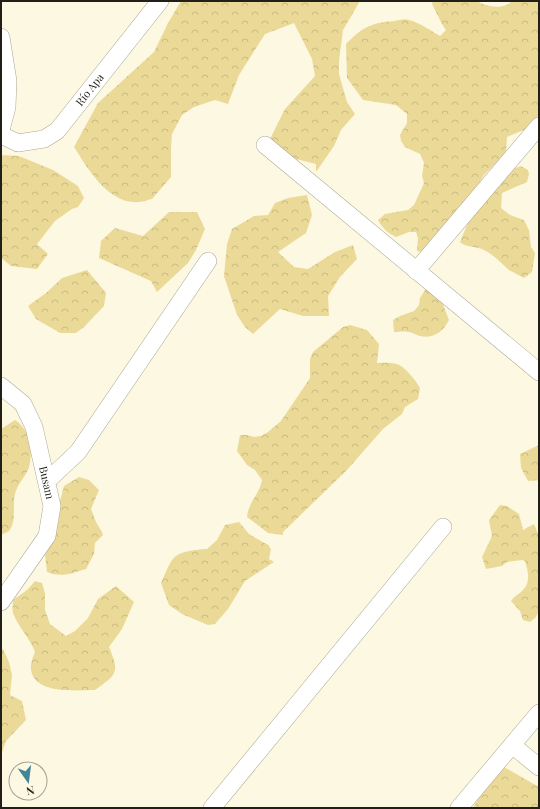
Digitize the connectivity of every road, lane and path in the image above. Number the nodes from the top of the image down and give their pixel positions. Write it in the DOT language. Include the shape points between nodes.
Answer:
graph roads {
  1 [pos="160,1"];
  2 [pos="1,37"];
  3 [pos="539,126"];
  4 [pos="1,130"];
  5 [pos="1,135"];
  6 [pos="265,145"];
  7 [pos="208,261"];
  8 [pos="416,271"];
  9 [pos="539,372"];
  10 [pos="1,386"];
  11 [pos="47,481"];
  12 [pos="443,527"];
  13 [pos="1,602"];
  14 [pos="539,713"];
  15 [pos="512,745"];
  16 [pos="539,767"];
  17 [pos="212,808"];
  18 [pos="459,808"];
  1 -- 5 [label="street, Río Apa" via="57,131 44,139 18,143"];
  2 -- 4 [label="street" via="8,81 7,107"];
  3 -- 8 [label="street"];
  6 -- 8 [label="street"];
  7 -- 11 [label="street" via="78,452"];
  8 -- 9 [label="street"];
  10 -- 11 [label="street, Busam" via="23,404 34,427"];
  11 -- 13 [label="street, Busam" via="52,506 47,536"];
  12 -- 17 [label="street"];
  14 -- 15 [label="street"];
  15 -- 16 [label="street"];
  15 -- 18 [label="street"];
}
